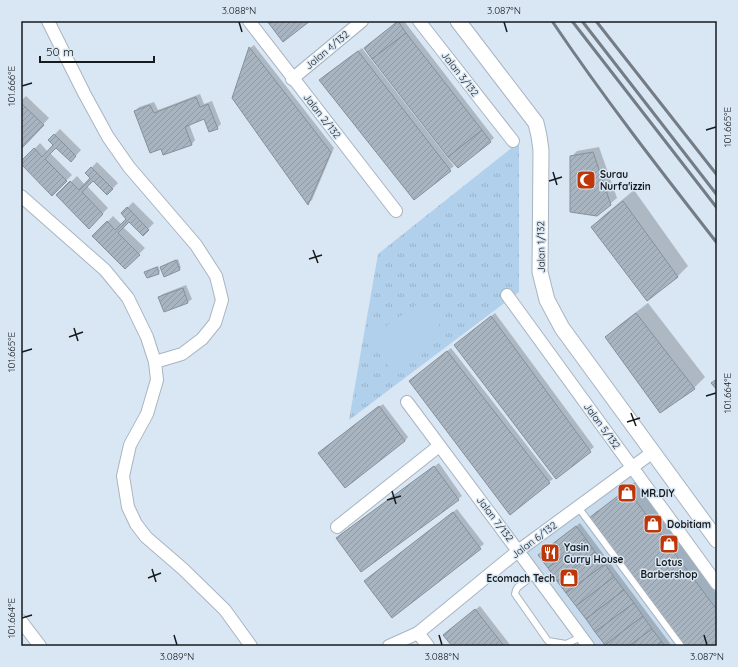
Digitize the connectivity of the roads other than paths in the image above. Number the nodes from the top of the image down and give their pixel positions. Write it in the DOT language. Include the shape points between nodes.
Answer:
graph roads {
  1 [pos="48,21"];
  2 [pos="249,21"];
  3 [pos="362,21"];
  4 [pos="418,21"];
  5 [pos="458,21"];
  6 [pos="292,78"];
  7 [pos="513,141"];
  8 [pos="21,196"];
  9 [pos="396,211"];
  10 [pos="508,295"];
  11 [pos="155,362"];
  12 [pos="407,402"];
  13 [pos="439,446"];
  14 [pos="653,452"];
  15 [pos="632,468"];
  16 [pos="578,507"];
  17 [pos="337,526"];
  18 [pos="717,540"];
  19 [pos="518,551"];
  20 [pos="535,574"];
  21 [pos="717,584"];
  22 [pos="21,622"];
  23 [pos="418,633"];
  24 [pos="584,642"];
  25 [pos="40,646"];
  26 [pos="251,646"];
  27 [pos="389,646"];
  28 [pos="428,646"];
  29 [pos="681,646"];
  1 -- 11 [label="street" via="108,137 129,167 196,245 216,276 222,300 215,323 202,339 182,354"];
  2 -- 6 [label="street, Jalan 2/132"];
  3 -- 6 [label="street, Jalan 4/132"];
  4 -- 7 [label="street, Jalan 3/132"];
  5 -- 14 [label="street, Jalan 1/132" via="536,123 541,150 540,272 547,300 562,328"];
  6 -- 9 [label="street, Jalan 2/132"];
  8 -- 11 [label="street" via="105,270 128,298 147,337"];
  10 -- 15 [label="street, Jalan 5/132"];
  11 -- 26 [label="street" via="157,380 147,414 130,445 123,476 128,507 146,537 225,610"];
  12 -- 13 [label="street, Jalan 7/132"];
  13 -- 17 [label="street"];
  13 -- 19 [label="street, Jalan 7/132"];
  14 -- 15 [label="street, Jalan 6/132"];
  14 -- 18 [label="street, Jalan 1/132"];
  15 -- 16 [label="street, Jalan 6/132"];
  15 -- 21 [label="street, Jalan 5/132"];
  16 -- 19 [label="street, Jalan 6/132"];
  16 -- 29 [label="lane"];
  19 -- 20 [label="street, Jalan 7/132"];
  19 -- 23 [label="street, Jalan 6/132"];
  20 -- 24 [label="street, Jalan 7/132"];
  20 -- 24 [label="lane" via="518,587 515,594 548,641 566,644"];
  22 -- 25 [label="street"];
  23 -- 27 [label="street, Jalan 6/132"];
  23 -- 28 [label="street"];
}
